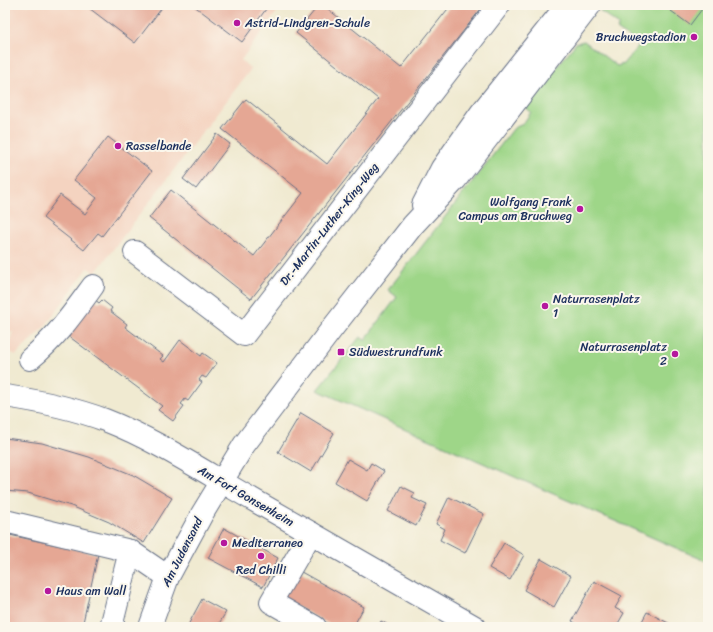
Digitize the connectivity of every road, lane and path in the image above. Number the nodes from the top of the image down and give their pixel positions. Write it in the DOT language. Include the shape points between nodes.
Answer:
graph roads {
  1 [pos="499,5"];
  2 [pos="567,5"];
  3 [pos="590,5"];
  4 [pos="413,225"];
  5 [pos="135,252"];
  6 [pos="93,286"];
  7 [pos="30,359"];
  8 [pos="5,396"];
  9 [pos="221,481"];
  10 [pos="5,521"];
  11 [pos="311,533"];
  12 [pos="130,551"];
  13 [pos="168,577"];
  14 [pos="112,627"];
  15 [pos="150,627"];
  16 [pos="315,627"];
  17 [pos="475,627"];
  1 -- 5 [label="street, Dr.-Martin-Luther-King-Weg" via="244,335"];
  2 -- 4 [label="street" via="481,113 442,168"];
  3 -- 4 [label="street" via="456,179"];
  4 -- 9 [label="street" via="244,445"];
  6 -- 7 [label="street" via="63,327"];
  8 -- 9 [label="street, Am Fort Gonsenheim" via="35,400 105,420 138,435"];
  9 -- 11 [label="street, Am Fort Gonsenheim"];
  9 -- 13 [label="street, Am Judensand"];
  10 -- 12 [label="street"];
  11 -- 16 [label="street" via="271,602"];
  11 -- 17 [label="street, Am Fort Gonsenheim"];
  12 -- 13 [label="street"];
  12 -- 14 [label="street"];
  13 -- 15 [label="street, Am Judensand"];
}
